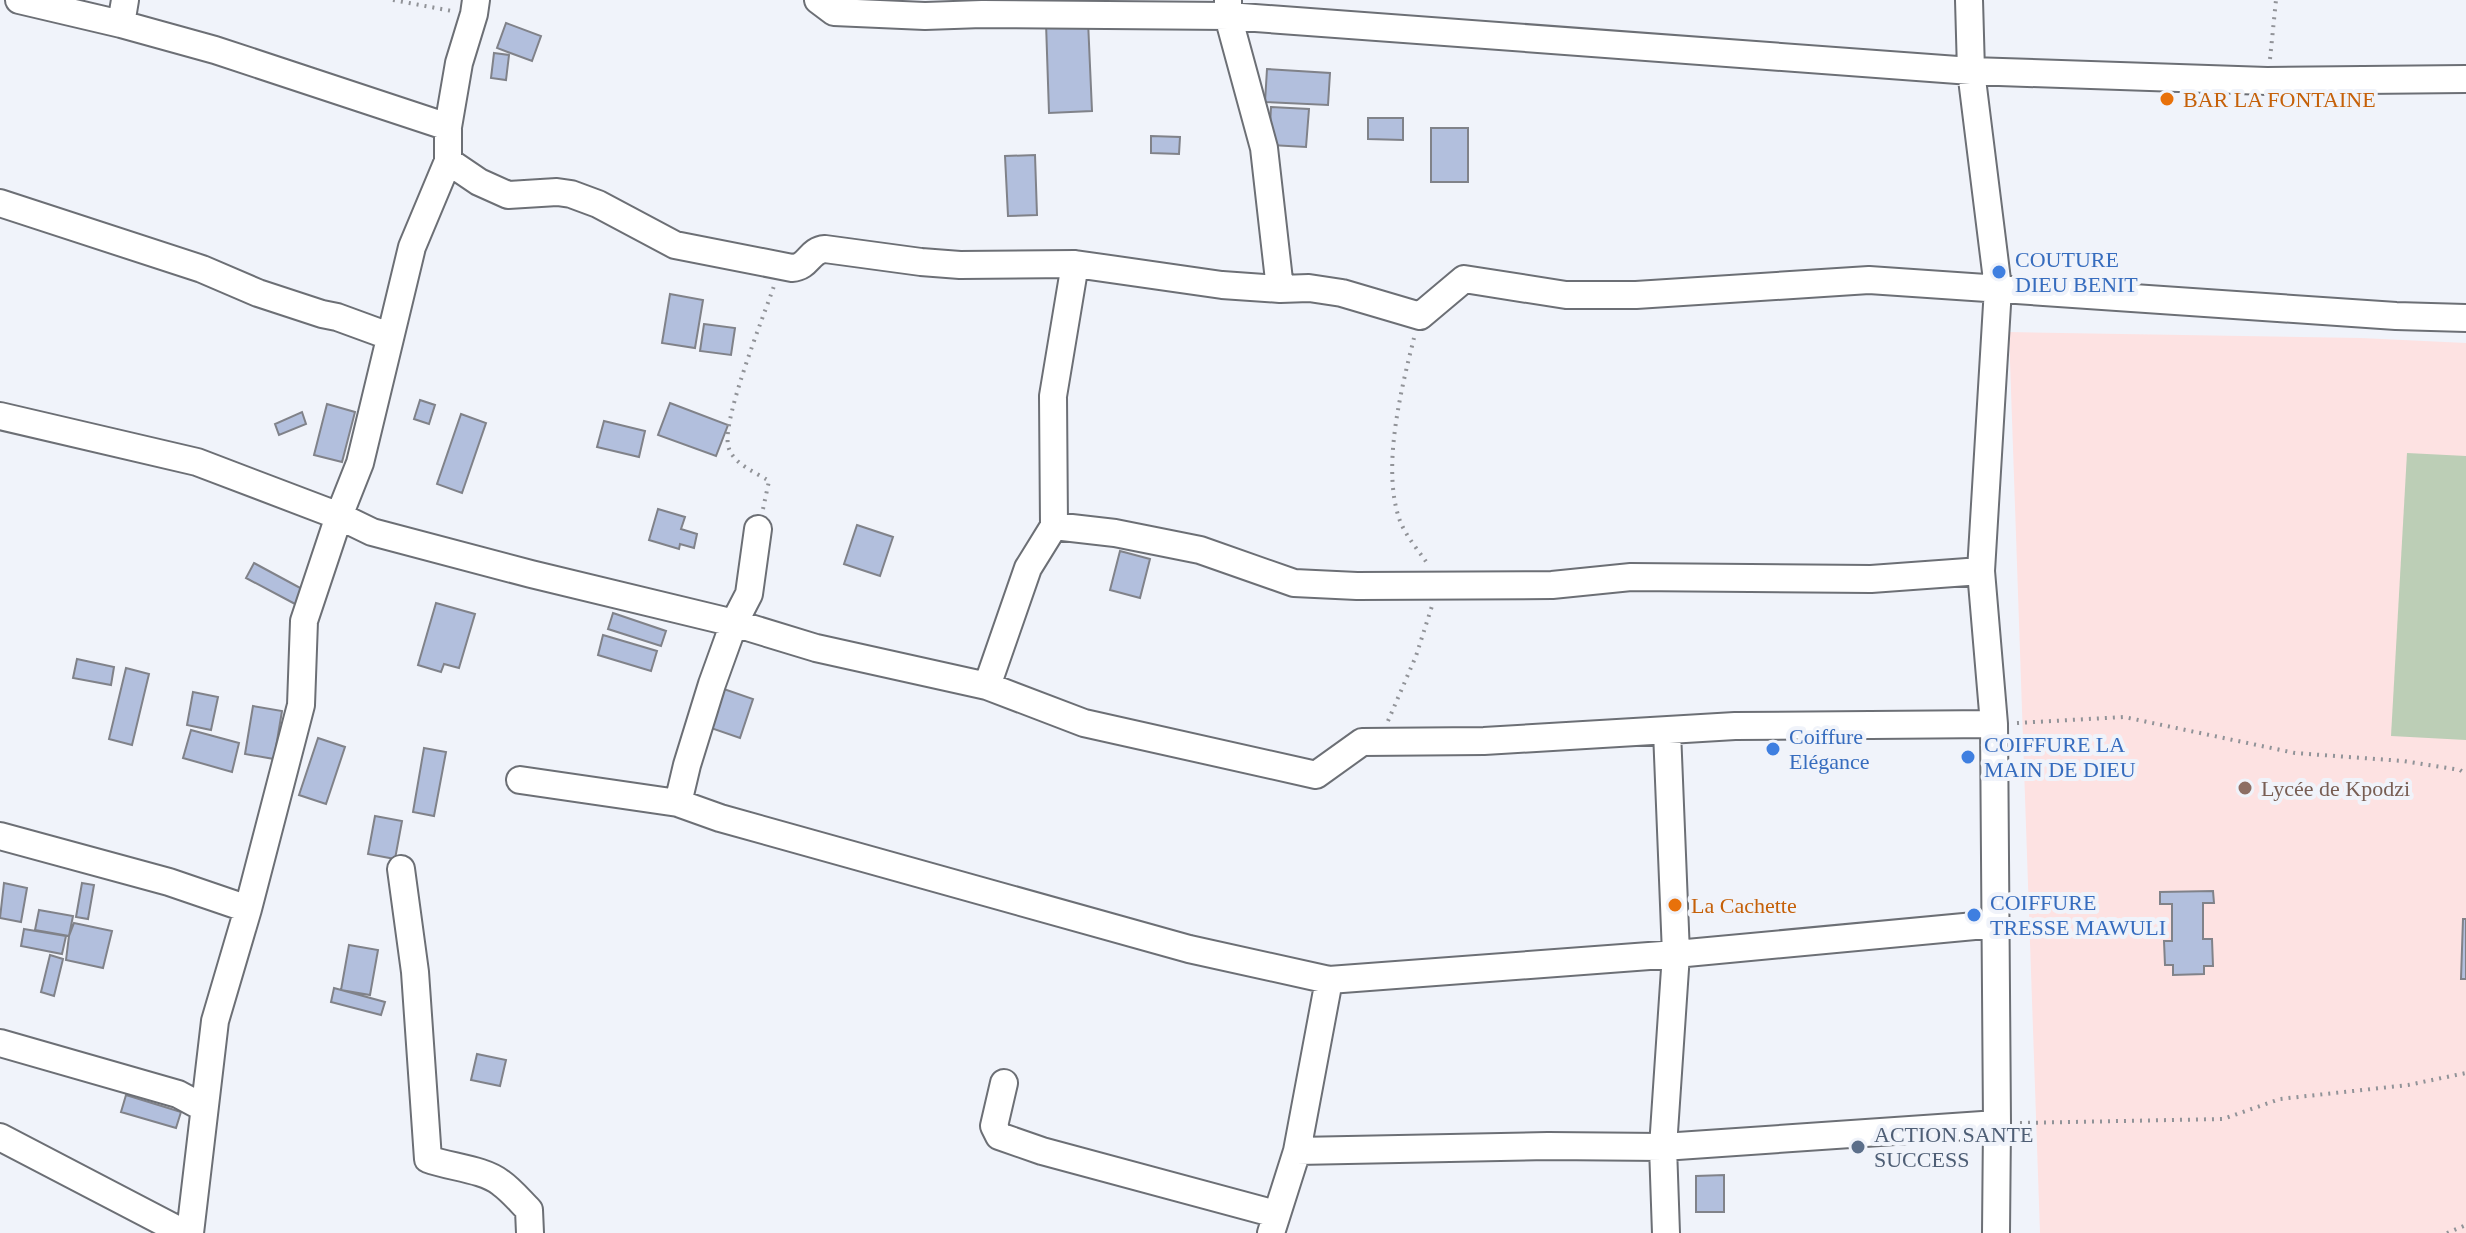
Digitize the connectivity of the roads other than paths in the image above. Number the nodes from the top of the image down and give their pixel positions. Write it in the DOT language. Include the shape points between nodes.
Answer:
graph roads {
  1 [pos="19,0"];
  2 [pos="818,0"];
  3 [pos="1969,0"];
  4 [pos="475,7"];
  5 [pos="1228,8"];
  6 [pos="123,12"];
  7 [pos="1971,71"];
  8 [pos="2466,79"];
  9 [pos="448,127"];
  10 [pos="448,161"];
  11 [pos="0,203"];
  12 [pos="1075,264"];
  13 [pos="1998,288"];
  14 [pos="1280,289"];
  15 [pos="2466,318"];
  16 [pos="389,336"];
  17 [pos="0,416"];
  18 [pos="339,516"];
  19 [pos="1054,526"];
  20 [pos="758,529"];
  21 [pos="1981,571"];
  22 [pos="734,623"];
  23 [pos="987,686"];
  24 [pos="1994,724"];
  25 [pos="1667,731"];
  26 [pos="520,780"];
  27 [pos="678,803"];
  28 [pos="0,836"];
  29 [pos="401,869"];
  30 [pos="248,909"];
  31 [pos="1996,924"];
  32 [pos="1676,954"];
  33 [pos="1329,980"];
  34 [pos="0,1043"];
  35 [pos="1004,1083"];
  36 [pos="204,1108"];
  37 [pos="1997,1124"];
  38 [pos="0,1137"];
  39 [pos="1663,1147"];
  40 [pos="1297,1151"];
  41 [pos="1273,1224"];
  42 [pos="187,1233"];
  43 [pos="530,1233"];
  44 [pos="1666,1233"];
  45 [pos="1996,1233"];
  1 -- 6 [label="street"];
  2 -- 5 [label="street" via="834,12 894,15"];
  3 -- 7 [label="street"];
  4 -- 9 [label="street"];
  5 -- 7 [label="street"];
  5 -- 14 [label="street" via="1264,148"];
  6 -- 9 [label="street"];
  7 -- 8 [label="street" via="2267,81"];
  7 -- 13 [label="street"];
  9 -- 10 [label="street"];
  10 -- 12 [label="street" via="508,195 571,194 675,245 792,268 825,249 960,265"];
  10 -- 16 [label="street" via="412,247"];
  11 -- 16 [label="street"];
  12 -- 14 [label="street"];
  12 -- 19 [label="street" via="1053,396"];
  13 -- 14 [label="street" via="1869,280 1566,295 1464,279 1420,316 1342,293"];
  13 -- 15 [label="street"];
  13 -- 21 [label="street"];
  16 -- 18 [label="street" via="362,455"];
  17 -- 18 [label="street" via="197,462"];
  18 -- 22 [label="street" via="385,536"];
  18 -- 30 [label="street" via="304,621 301,705"];
  19 -- 21 [label="street" via="1200,550 1294,583 1552,585 1631,577 1871,579"];
  19 -- 23 [label="street" via="1028,568"];
  20 -- 22 [label="street" via="749,594"];
  21 -- 24 [label="street"];
  22 -- 23 [label="street" via="816,648"];
  22 -- 27 [label="street"];
  23 -- 25 [label="street" via="1084,723 1316,775 1362,742"];
  24 -- 25 [label="street"];
  24 -- 31 [label="street"];
  25 -- 32 [label="street"];
  26 -- 27 [label="street"];
  27 -- 33 [label="street" via="1189,949"];
  28 -- 30 [label="street"];
  29 -- 43 [label="street" via="415,972 428,1159 500,1181 529,1210"];
  30 -- 36 [label="street" via="215,1021"];
  31 -- 32 [label="street"];
  31 -- 37 [label="street"];
  32 -- 33 [label="street"];
  32 -- 39 [label="street"];
  33 -- 40 [label="street"];
  34 -- 36 [label="street" via="178,1094"];
  35 -- 41 [label="street" via="994,1126 999,1136"];
  36 -- 42 [label="street"];
  37 -- 39 [label="street"];
  37 -- 45 [label="street"];
  38 -- 42 [label="street"];
  39 -- 40 [label="street"];
  39 -- 44 [label="street"];
  40 -- 41 [label="street"];
}
